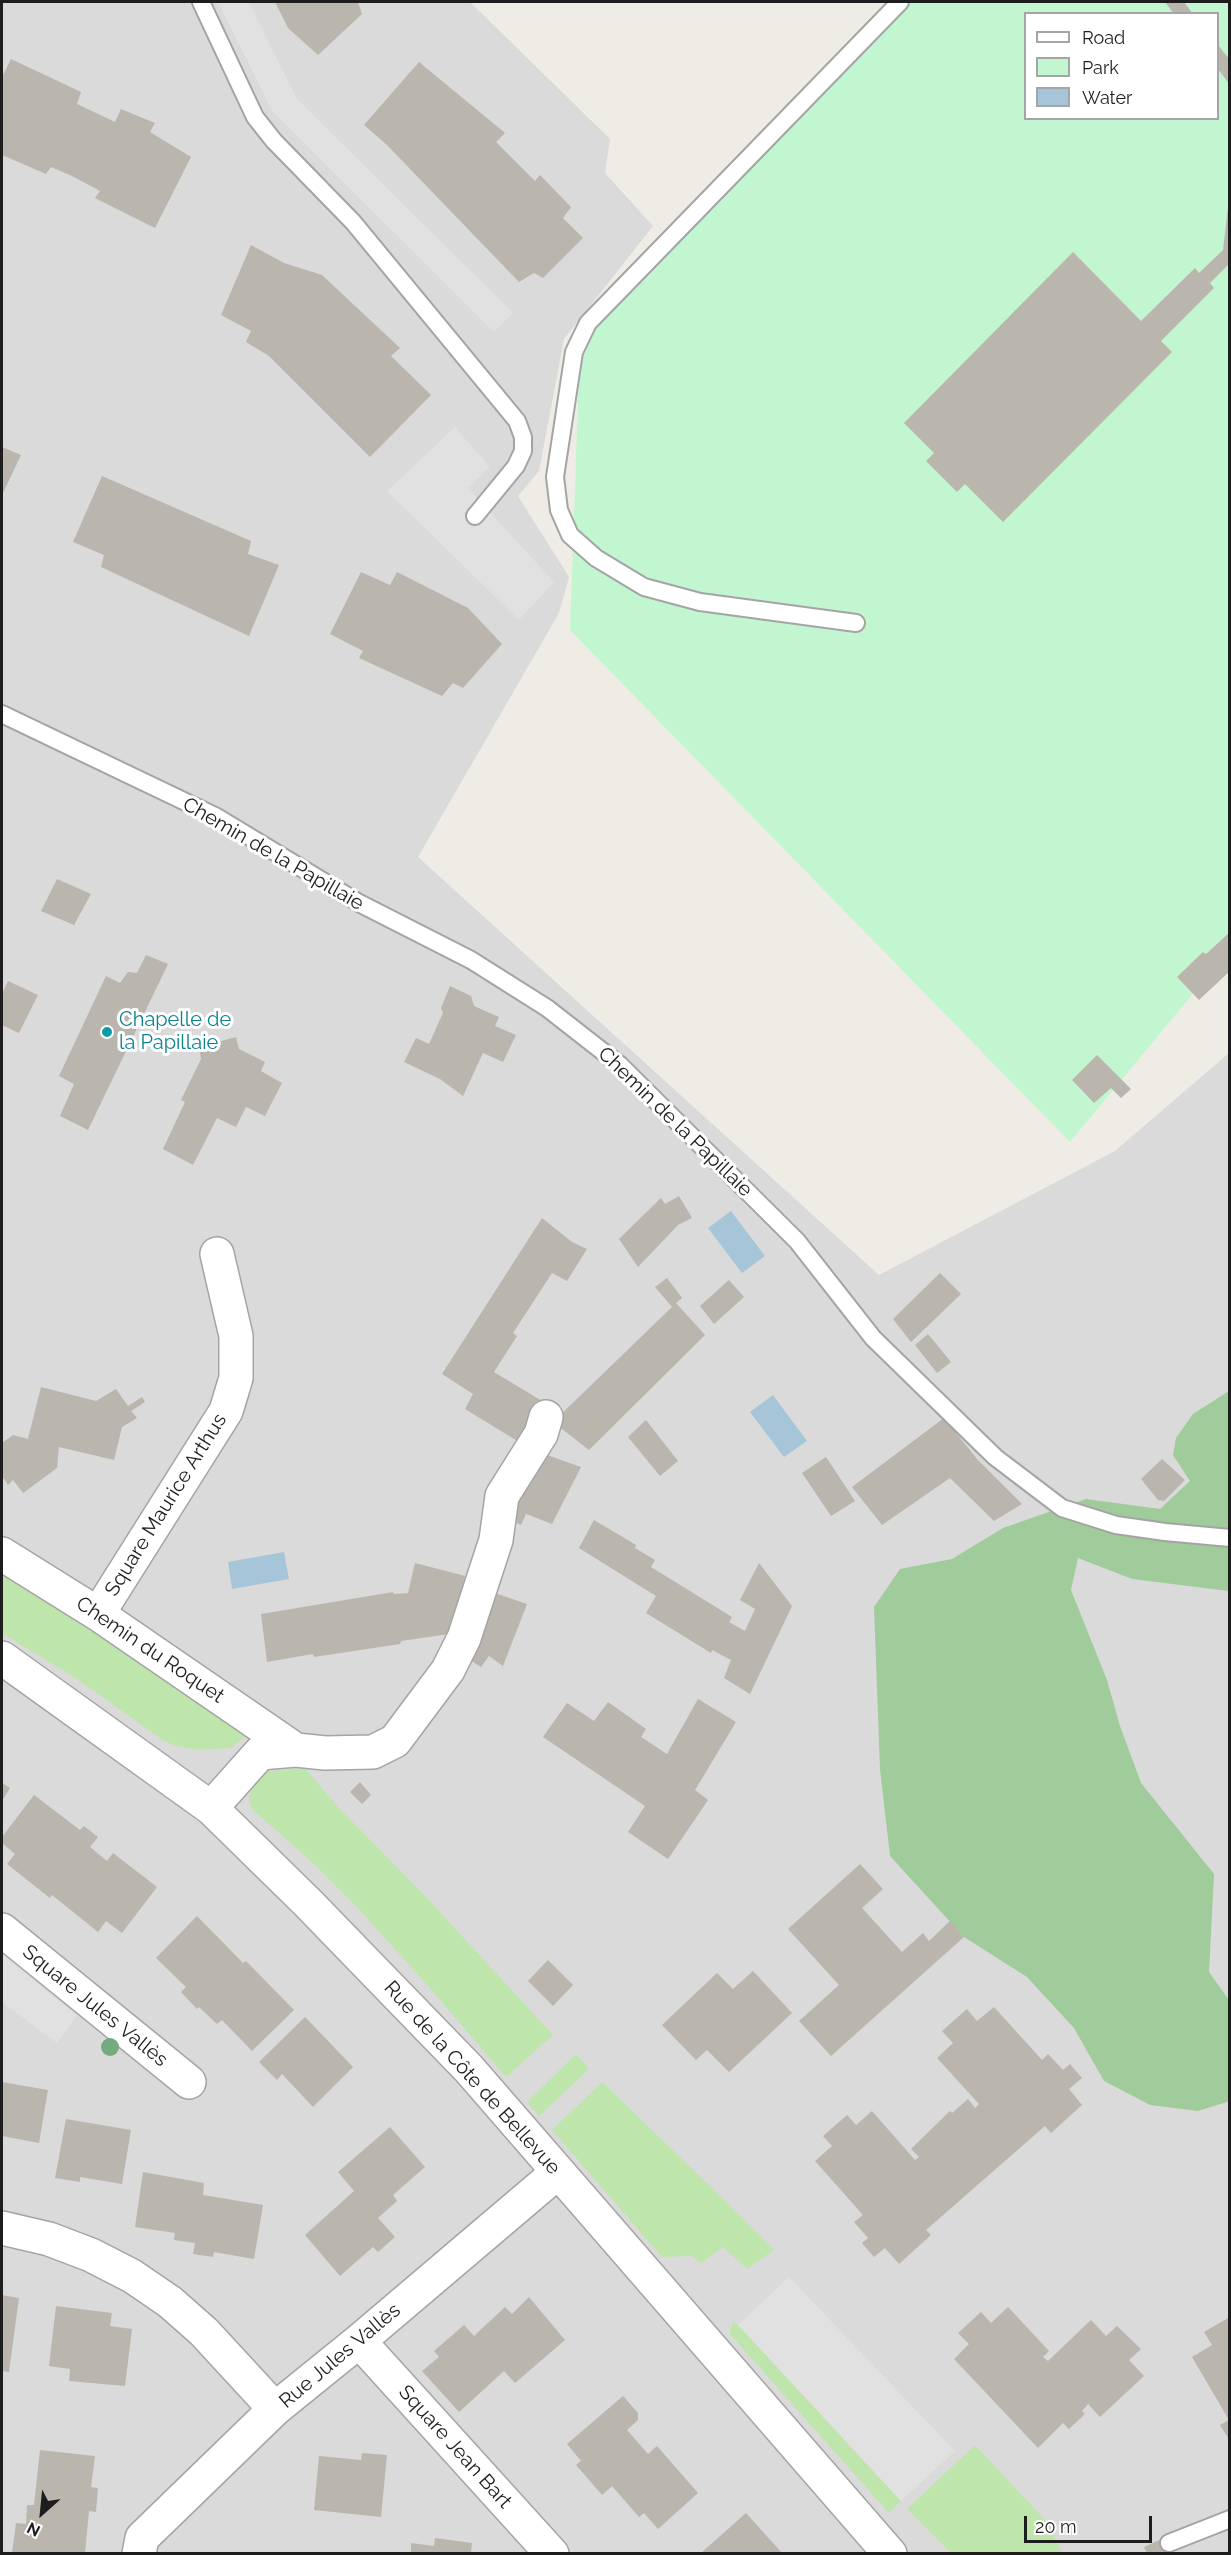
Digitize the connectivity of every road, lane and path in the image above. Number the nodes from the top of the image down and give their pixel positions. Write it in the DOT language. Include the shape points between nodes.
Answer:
graph roads {
  1 [pos="201,2"];
  2 [pos="900,2"];
  3 [pos="475,516"];
  4 [pos="856,623"];
  5 [pos="2,714"];
  6 [pos="217,1254"];
  7 [pos="546,1417"];
  8 [pos="1230,1538"];
  9 [pos="2,1554"];
  10 [pos="98,1614"];
  11 [pos="2,1658"];
  12 [pos="296,1750"];
  13 [pos="211,1808"];
  14 [pos="2,1930"];
  15 [pos="189,2082"];
  16 [pos="558,2172"];
  17 [pos="2,2228"];
  18 [pos="359,2341"];
  19 [pos="275,2409"];
  20 [pos="1230,2519"];
  21 [pos="1169,2543"];
  22 [pos="139,2553"];
  23 [pos="552,2553"];
  24 [pos="890,2553"];
  1 -- 3 [label="lane" via="255,117 353,222 517,421 523,451 516,466"];
  2 -- 4 [label="lane" via="588,323 574,352 555,477 559,510 570,535 596,558 644,587 700,602"];
  5 -- 8 [label="lane, Chemin de la Papillaie" via="217,817 359,903 471,960 547,1008 620,1065 797,1241 873,1338 995,1457 1062,1508 1116,1525"];
  6 -- 10 [label="street, Square Maurice Arthus" via="236,1336 236,1378 226,1411"];
  7 -- 12 [label="street" via="541,1434 502,1496 496,1540 464,1638 448,1670 395,1741 373,1752"];
  9 -- 10 [label="street, Chemin du Roquet"];
  10 -- 12 [label="street, Chemin du Roquet"];
  11 -- 13 [label="street, Rue de la Côte de Bellevue"];
  12 -- 13 [label="street" via="260,1753"];
  13 -- 16 [label="street, Rue de la Côte de Bellevue" via="431,2028"];
  14 -- 15 [label="street, Square Jules Vallès"];
  16 -- 18 [label="street, Rue Jules Vallès"];
  16 -- 24 [label="street, Rue de la Côte de Bellevue"];
  17 -- 19 [label="street" via="49,2239 132,2276 204,2332"];
  18 -- 19 [label="street, Rue Jules Vallès"];
  18 -- 23 [label="street, Square Jean Bart"];
  19 -- 22 [label="street, Rue Jules Vallès" via="142,2538"];
  20 -- 21 [label="lane"];
}
